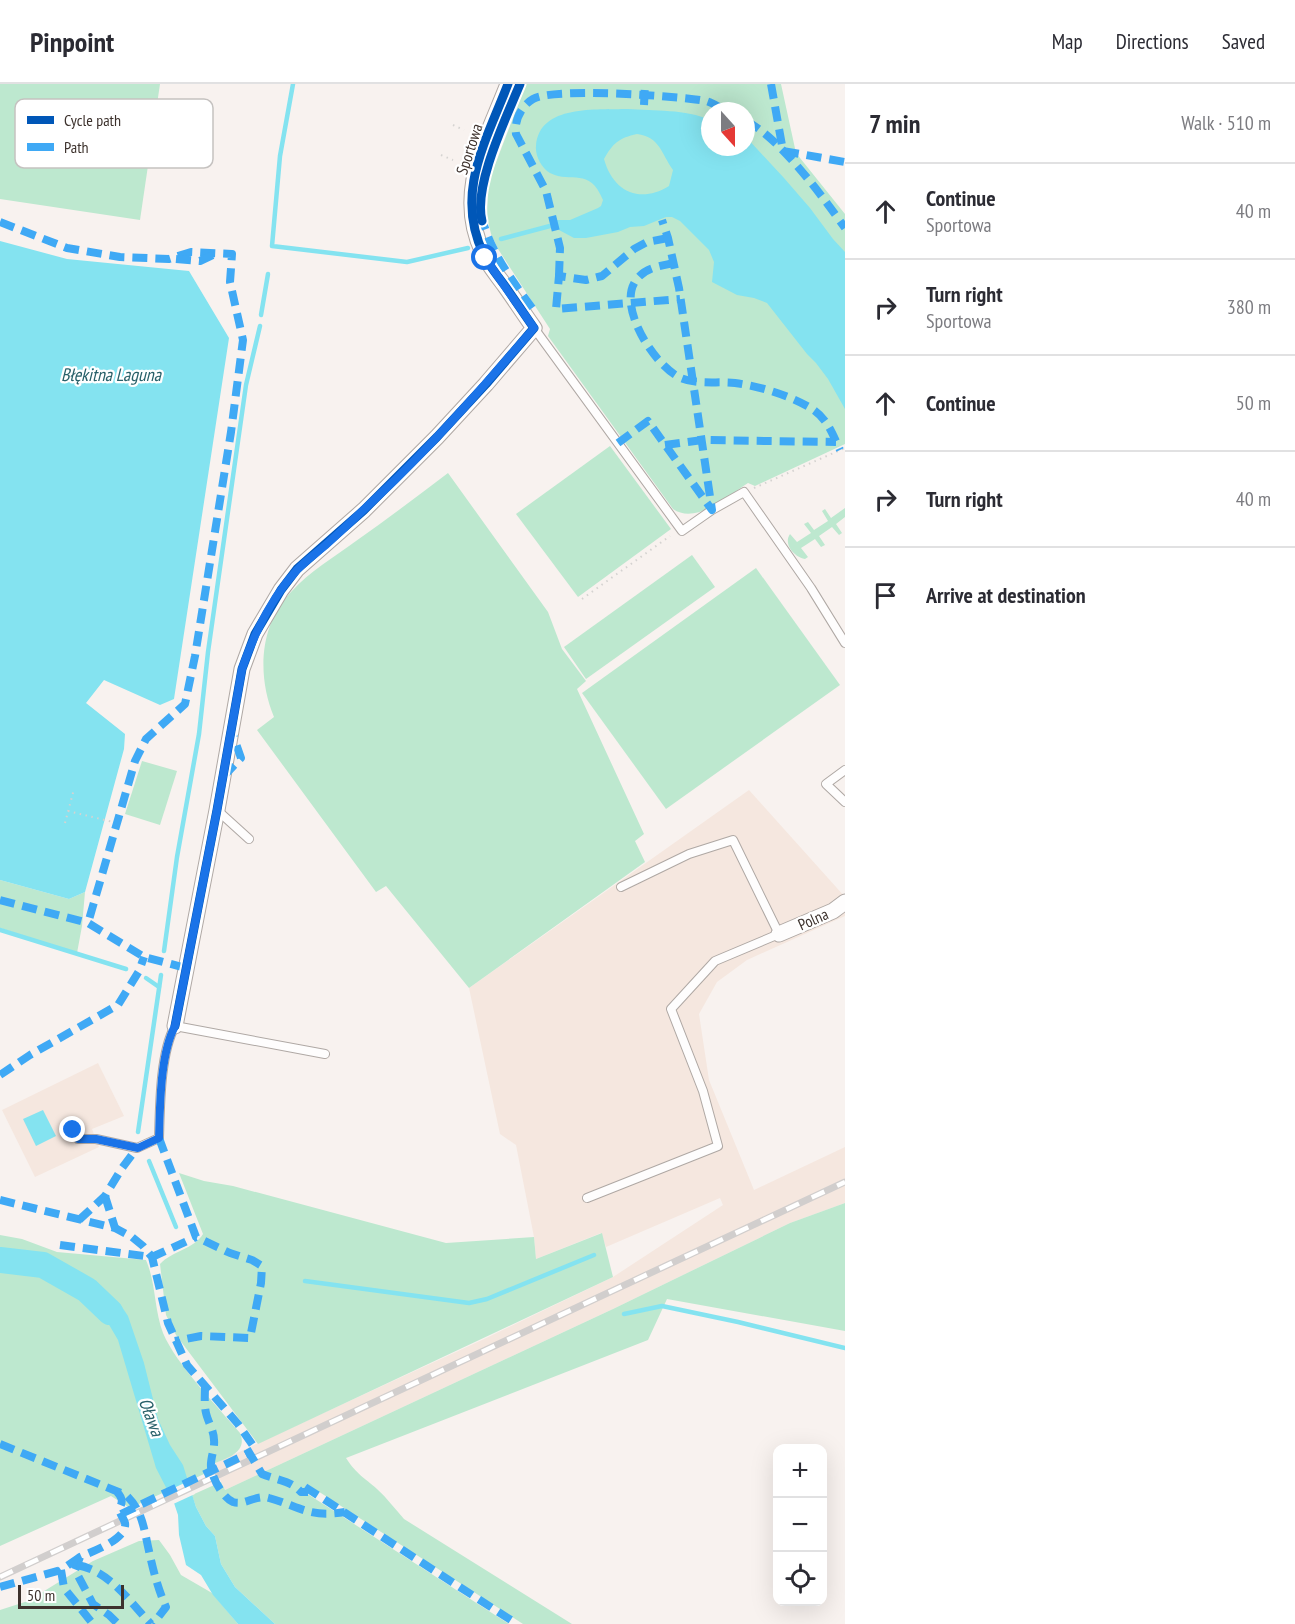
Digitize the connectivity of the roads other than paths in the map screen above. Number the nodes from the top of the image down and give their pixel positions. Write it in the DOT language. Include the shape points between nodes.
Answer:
graph roads {
  1 [pos="508,84"];
  2 [pos="534,328"];
  3 [pos="842,630"];
  4 [pos="845,643"];
  5 [pos="845,770"];
  6 [pos="845,802"];
  7 [pos="217,810"];
  8 [pos="249,839"];
  9 [pos="621,887"];
  10 [pos="845,902"];
  11 [pos="779,934"];
  12 [pos="175,1026"];
  13 [pos="325,1054"];
  14 [pos="73,1130"];
  15 [pos="587,1198"];
  1 -- 2 [label="street, Sportowa" via="474,175 472,219 485,258"];
  2 -- 3 [label="lane" via="682,531 744,492"];
  2 -- 7 [label="street" via="437,437 297,569 281,590 255,634 242,669"];
  3 -- 4 [label="lane"];
  5 -- 6 [label="lane" via="826,784"];
  7 -- 8 [label="lane"];
  7 -- 12 [label="street"];
  9 -- 11 [label="lane" via="689,854 733,840"];
  10 -- 11 [label="street, Polna"];
  11 -- 15 [label="lane" via="715,961 671,1009 703,1091 718,1146"];
  12 -- 13 [label="lane"];
  12 -- 14 [label="lane" via="160,1096 159,1138 138,1148 78,1139"];
}
